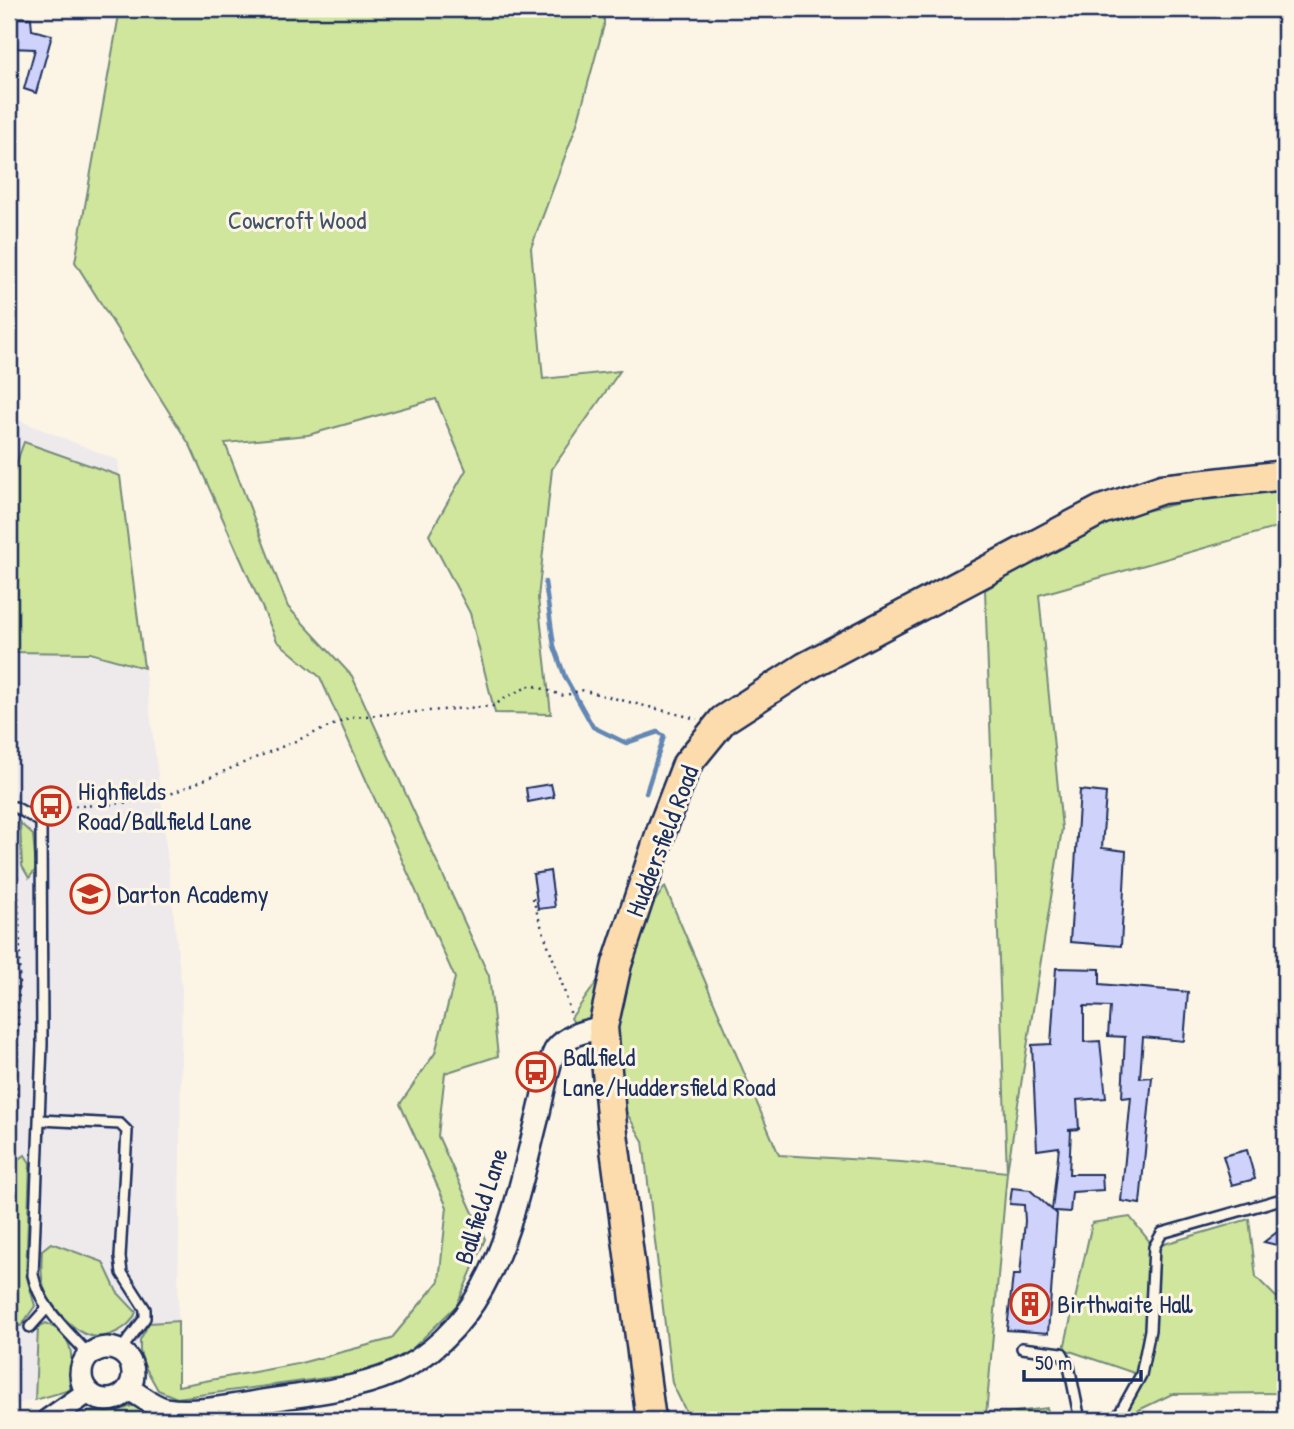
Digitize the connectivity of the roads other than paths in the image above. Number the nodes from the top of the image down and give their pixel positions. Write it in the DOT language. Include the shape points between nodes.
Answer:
graph roads {
  1 [pos="1285,475"];
  2 [pos="15,807"];
  3 [pos="603,1027"];
  4 [pos="40,1120"];
  5 [pos="1285,1198"];
  6 [pos="47,1308"];
  7 [pos="30,1327"];
  8 [pos="1022,1348"];
  9 [pos="120,1351"];
  10 [pos="89,1355"];
  11 [pos="129,1389"];
  12 [pos="88,1392"];
  13 [pos="48,1420"];
  14 [pos="651,1420"];
  15 [pos="1080,1420"];
  16 [pos="1115,1420"];
  1 -- 3 [label="highway, Huddersfield Road" via="1161,489 1101,510 805,667 723,720 687,764 617,964"];
  2 -- 4 [label="lane" via="41,822"];
  3 -- 11 [label="street, Ballfield Lane" via="574,1034 555,1050 495,1265 474,1304 443,1341 405,1367 359,1385 315,1393 189,1411 164,1409"];
  3 -- 14 [label="highway, Huddersfield Road"];
  4 -- 6 [label="lane" via="33,1275"];
  4 -- 9 [label="lane" via="120,1124 127,1131 120,1257 122,1273 145,1309 145,1318"];
  5 -- 16 [label="lane" via="1162,1233 1154,1247 1150,1330 1141,1375"];
  6 -- 7 [label="lane"];
  6 -- 10 [label="lane"];
  8 -- 15 [label="lane" via="1062,1353 1077,1395"];
  9 -- 10 [label="street" via="104,1348"];
  9 -- 11 [label="street" via="132,1364"];
  10 -- 12 [label="street" via="82,1377"];
  11 -- 12 [label="street" via="109,1400"];
  12 -- 13 [label="street"];
}
